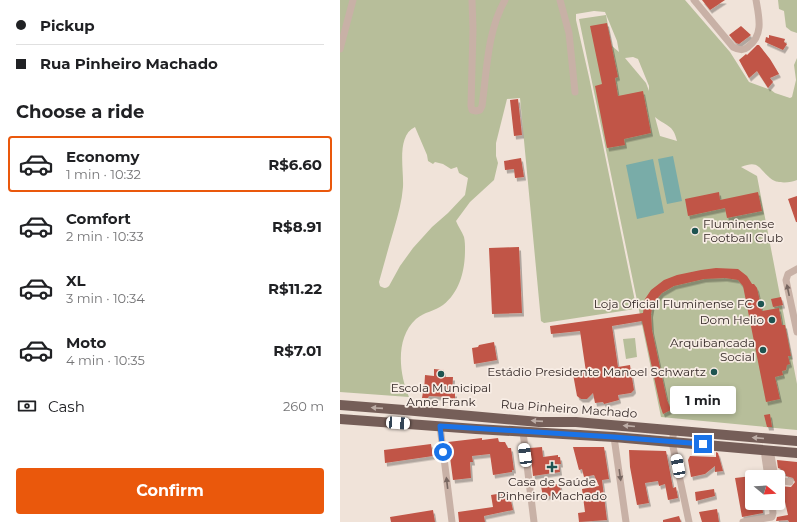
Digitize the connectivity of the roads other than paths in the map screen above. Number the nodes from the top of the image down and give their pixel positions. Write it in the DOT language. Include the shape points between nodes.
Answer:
graph roads {
  1 [pos="353,0"];
  2 [pos="472,0"];
  3 [pos="505,0"];
  4 [pos="560,0"];
  5 [pos="694,0"];
  6 [pos="756,0"];
  7 [pos="340,49"];
  8 [pos="575,92"];
  9 [pos="797,269"];
  10 [pos="797,332"];
  11 [pos="340,405"];
  12 [pos="340,419"];
  13 [pos="440,426"];
  14 [pos="674,431"];
  15 [pos="523,432"];
  16 [pos="614,437"];
  17 [pos="797,441"];
  18 [pos="672,442"];
  19 [pos="767,450"];
  20 [pos="797,453"];
  21 [pos="768,470"];
  22 [pos="773,470"];
  23 [pos="785,481"];
  24 [pos="790,482"];
  25 [pos="773,510"];
  26 [pos="452,522"];
  27 [pos="534,522"];
  28 [pos="626,522"];
  29 [pos="689,522"];
  30 [pos="743,522"];
  1 -- 7 [label="street"];
  2 -- 3 [label="street" via="471,106 476,112 482,106 493,27"];
  4 -- 8 [label="street" via="569,33"];
  5 -- 6 [label="street" via="734,47 742,50 750,46 758,34 760,22"];
  10 -- 9 [label="street, one-way" via="787,284 787,276"];
  14 -- 11 [label="main road, Rua Pinheiro Machado, one-way"];
  12 -- 13 [label="main road, Rua Pinheiro Machado"];
  13 -- 15 [label="main road, Rua Pinheiro Machado"];
  26 -- 13 [label="street, one-way"];
  17 -- 14 [label="main road, Rua Pinheiro Machado, one-way"];
  14 -- 18 [label="street"];
  15 -- 16 [label="main road, Rua Pinheiro Machado"];
  15 -- 27 [label="street"];
  16 -- 18 [label="main road, Rua Pinheiro Machado"];
  16 -- 28 [label="street, one-way"];
  18 -- 19 [label="main road, Rua Pinheiro Machado"];
  18 -- 29 [label="street"];
  19 -- 20 [label="main road, Rua Pinheiro Machado"];
  19 -- 21 [label="street"];
  19 -- 22 [label="street"];
  23 -- 24 [label="street"];
  25 -- 30 [label="street" via="772,517"];
}
